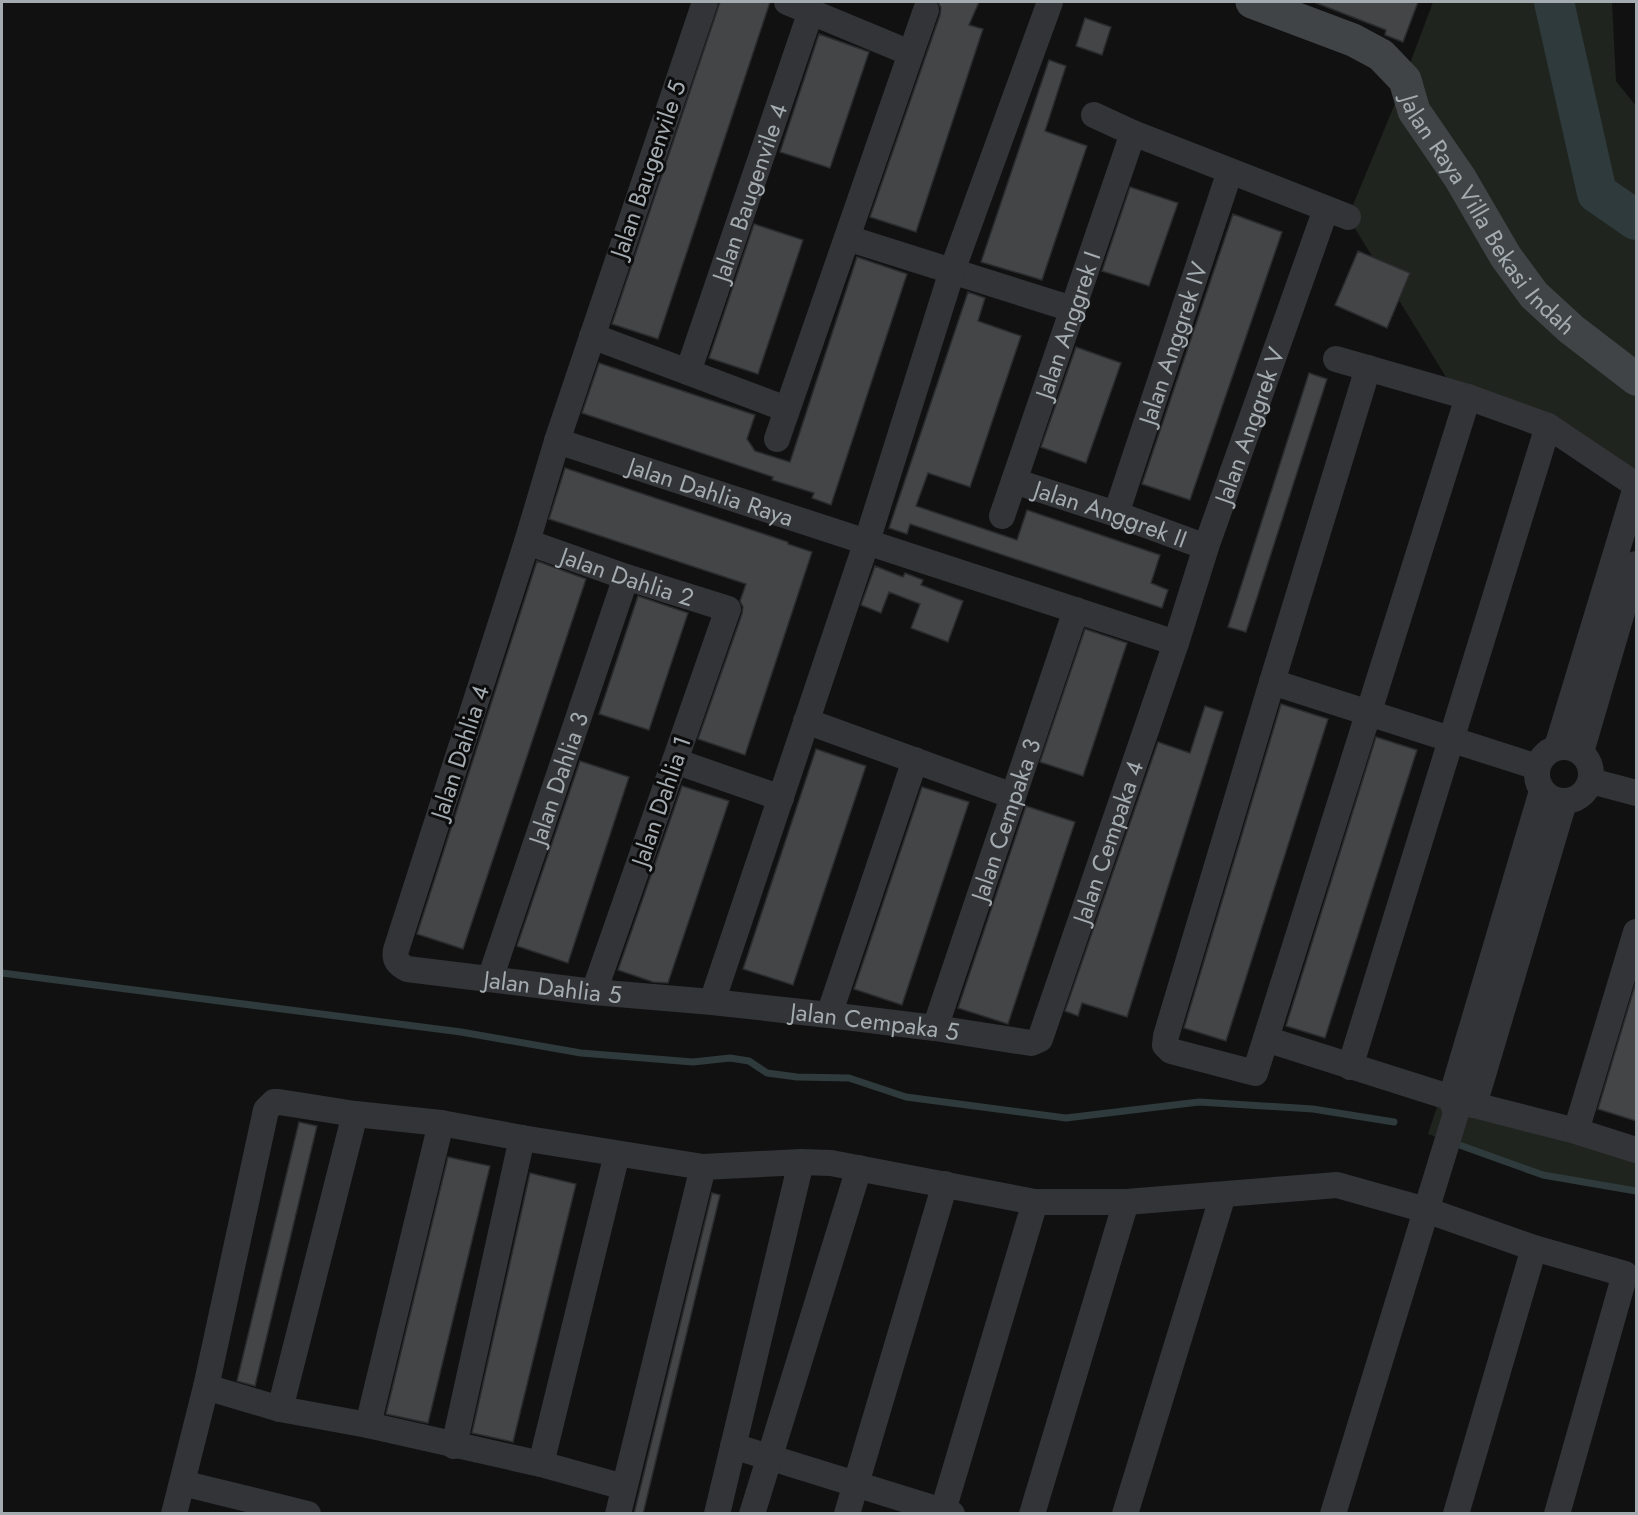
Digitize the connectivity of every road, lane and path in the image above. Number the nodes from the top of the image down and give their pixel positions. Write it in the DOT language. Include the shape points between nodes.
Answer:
graph roads {
  1 [pos="705,2"];
  2 [pos="787,2"];
  3 [pos="1050,2"];
  4 [pos="1252,2"];
  5 [pos="926,9"];
  6 [pos="811,11"];
  7 [pos="910,53"];
  8 [pos="1094,115"];
  9 [pos="1133,133"];
  10 [pos="1230,171"];
  11 [pos="847,238"];
  12 [pos="952,272"];
  13 [pos="1072,309"];
  14 [pos="592,336"];
  15 [pos="1336,359"];
  16 [pos="1368,368"];
  17 [pos="688,372"];
  18 [pos="1636,380"];
  19 [pos="1468,397"];
  20 [pos="786,409"];
  21 [pos="1548,426"];
  22 [pos="777,439"];
  23 [pos="557,441"];
  24 [pos="1014,481"];
  25 [pos="1636,486"];
  26 [pos="1116,514"];
  27 [pos="1002,516"];
  28 [pos="867,541"];
  29 [pos="527,542"];
  30 [pos="1206,547"];
  31 [pos="1636,564"];
  32 [pos="626,577"];
  33 [pos="728,609"];
  34 [pos="1076,610"];
  35 [pos="1176,643"];
  36 [pos="1272,682"];
  37 [pos="1369,713"];
  38 [pos="806,721"];
  39 [pos="1453,738"];
  40 [pos="1569,750"];
  41 [pos="915,760"];
  42 [pos="675,761"];
  43 [pos="1591,781"];
  44 [pos="1548,787"];
  45 [pos="1636,793"];
  46 [pos="1013,796"];
  47 [pos="781,798"];
  48 [pos="1636,932"];
  49 [pos="396,962"];
  50 [pos="490,979"];
  51 [pos="594,992"];
  52 [pos="712,1002"];
  53 [pos="829,1015"];
  54 [pos="935,1028"];
  55 [pos="1266,1039"];
  56 [pos="1038,1041"];
  57 [pos="1350,1067"];
  58 [pos="1460,1105"];
  59 [pos="355,1114"];
  60 [pos="441,1123"];
  61 [pos="1576,1131"];
  62 [pos="522,1138"];
  63 [pos="1636,1150"];
  64 [pos="616,1154"];
  65 [pos="801,1162"];
  66 [pos="704,1167"];
  67 [pos="859,1168"];
  68 [pos="945,1184"];
  69 [pos="1223,1195"];
  70 [pos="1126,1202"];
  71 [pos="1035,1203"];
  72 [pos="1426,1210"];
  73 [pos="1534,1248"];
  74 [pos="1631,1275"];
  75 [pos="206,1387"];
  76 [pos="280,1409"];
  77 [pos="368,1425"];
  78 [pos="454,1446"];
  79 [pos="734,1446"];
  80 [pos="769,1457"];
  81 [pos="541,1464"];
  82 [pos="182,1483"];
  83 [pos="856,1484"];
  84 [pos="624,1487"];
  85 [pos="946,1513"];
  86 [pos="174,1514"];
  87 [pos="308,1514"];
  88 [pos="618,1514"];
  89 [pos="717,1514"];
  90 [pos="752,1514"];
  91 [pos="847,1514"];
  92 [pos="1032,1514"];
  93 [pos="1125,1514"];
  94 [pos="1333,1514"];
  95 [pos="1456,1514"];
  96 [pos="1557,1514"];
  1 -- 14 [label="street, Jalan Baugenvile 5"];
  2 -- 6 [label="street"];
  3 -- 12 [label="street"];
  4 -- 18 [label="main road, Jalan Raya Villa Bekasi Indah" via="1353,40 1381,55 1405,80 1414,111 1534,295 1570,329"];
  5 -- 7 [label="street"];
  6 -- 7 [label="street"];
  6 -- 17 [label="street, Jalan Baugenvile 4"];
  7 -- 11 [label="street"];
  8 -- 9 [label="street"];
  9 -- 10 [label="street"];
  9 -- 13 [label="street, Jalan Anggrek I"];
  10 -- 26 [label="street, Jalan Anggrek IV"];
  10 -- 30 [label="street, Jalan Anggrek V" via="1337,213"];
  11 -- 12 [label="street"];
  11 -- 20 [label="street"];
  12 -- 13 [label="street"];
  12 -- 28 [label="street"];
  13 -- 24 [label="street, Jalan Anggrek I"];
  14 -- 17 [label="street"];
  14 -- 23 [label="street, Jalan Baugenvile 5"];
  15 -- 16 [label="street"];
  16 -- 19 [label="street"];
  16 -- 36 [label="street"];
  17 -- 20 [label="street"];
  19 -- 21 [label="street"];
  19 -- 37 [label="street"];
  20 -- 22 [label="street"];
  21 -- 25 [label="street"];
  21 -- 39 [label="street"];
  23 -- 28 [label="street, Jalan Dahlia Raya"];
  23 -- 29 [label="street, Jalan Dahlia 4"];
  24 -- 26 [label="street, Jalan Anggrek II"];
  24 -- 27 [label="street, Jalan Anggrek I"];
  25 -- 40 [label="street"];
  26 -- 30 [label="street, Jalan Anggrek II"];
  28 -- 34 [label="street, Jalan Dahlia Raya"];
  28 -- 38 [label="street"];
  29 -- 32 [label="street, Jalan Dahlia 2"];
  29 -- 49 [label="street, Jalan Dahlia 4" via="396,950"];
  30 -- 35 [label="street, Jalan Anggrek V"];
  31 -- 40 [label="street"];
  32 -- 33 [label="street, Jalan Dahlia 2"];
  32 -- 50 [label="street, Jalan Dahlia 3"];
  33 -- 42 [label="street, Jalan Dahlia 1"];
  34 -- 35 [label="street, Jalan Dahlia Raya"];
  34 -- 46 [label="street, Jalan Cempaka 3"];
  35 -- 56 [label="street, Jalan Cempaka 4"];
  36 -- 37 [label="street"];
  36 -- 55 [label="street" via="1165,1045 1171,1052 1255,1073"];
  37 -- 39 [label="street"];
  37 -- 55 [label="street"];
  38 -- 41 [label="street"];
  38 -- 47 [label="street"];
  39 -- 44 [label="street"];
  39 -- 57 [label="street"];
  40 -- 43 [label="street" via="1591,766"];
  40 -- 44 [label="street" via="1545,754"];
  41 -- 46 [label="street"];
  41 -- 53 [label="street"];
  42 -- 47 [label="street"];
  42 -- 51 [label="street, Jalan Dahlia 1"];
  43 -- 44 [label="street" via="1574,800"];
  43 -- 45 [label="street"];
  44 -- 58 [label="street"];
  46 -- 54 [label="street, Jalan Cempaka 3"];
  47 -- 52 [label="street"];
  48 -- 61 [label="street"];
  49 -- 50 [label="street, Jalan Dahlia 5" via="413,970"];
  50 -- 51 [label="street, Jalan Dahlia 5"];
  51 -- 52 [label="street, Jalan Dahlia 5"];
  52 -- 53 [label="street, Jalan Cempaka 5"];
  53 -- 54 [label="street, Jalan Cempaka 5"];
  54 -- 56 [label="street, Jalan Cempaka 5"];
  55 -- 57 [label="street"];
  57 -- 58 [label="street"];
  58 -- 61 [label="street"];
  58 -- 72 [label="street"];
  59 -- 60 [label="street"];
  59 -- 75 [label="street" via="279,1102 266,1110"];
  59 -- 76 [label="street"];
  60 -- 62 [label="street"];
  60 -- 77 [label="street"];
  61 -- 63 [label="street"];
  62 -- 64 [label="street"];
  62 -- 78 [label="street"];
  64 -- 66 [label="street"];
  64 -- 81 [label="street"];
  65 -- 66 [label="street"];
  65 -- 67 [label="street"];
  65 -- 79 [label="street"];
  66 -- 84 [label="street"];
  67 -- 68 [label="street"];
  67 -- 80 [label="street"];
  68 -- 71 [label="street"];
  68 -- 83 [label="street"];
  69 -- 70 [label="street"];
  69 -- 72 [label="street" via="1337,1185"];
  69 -- 93 [label="street"];
  70 -- 71 [label="street"];
  70 -- 92 [label="street"];
  71 -- 85 [label="street"];
  72 -- 73 [label="street"];
  72 -- 94 [label="street"];
  73 -- 74 [label="street"];
  73 -- 95 [label="street"];
  74 -- 96 [label="street"];
  75 -- 76 [label="street"];
  75 -- 82 [label="street"];
  76 -- 77 [label="street"];
  77 -- 78 [label="street"];
  78 -- 81 [label="street"];
  79 -- 80 [label="street"];
  79 -- 89 [label="street"];
  80 -- 83 [label="street"];
  80 -- 90 [label="street"];
  81 -- 84 [label="street"];
  82 -- 86 [label="street"];
  82 -- 87 [label="street"];
  83 -- 85 [label="street"];
  83 -- 91 [label="street"];
  84 -- 88 [label="street"];
}
